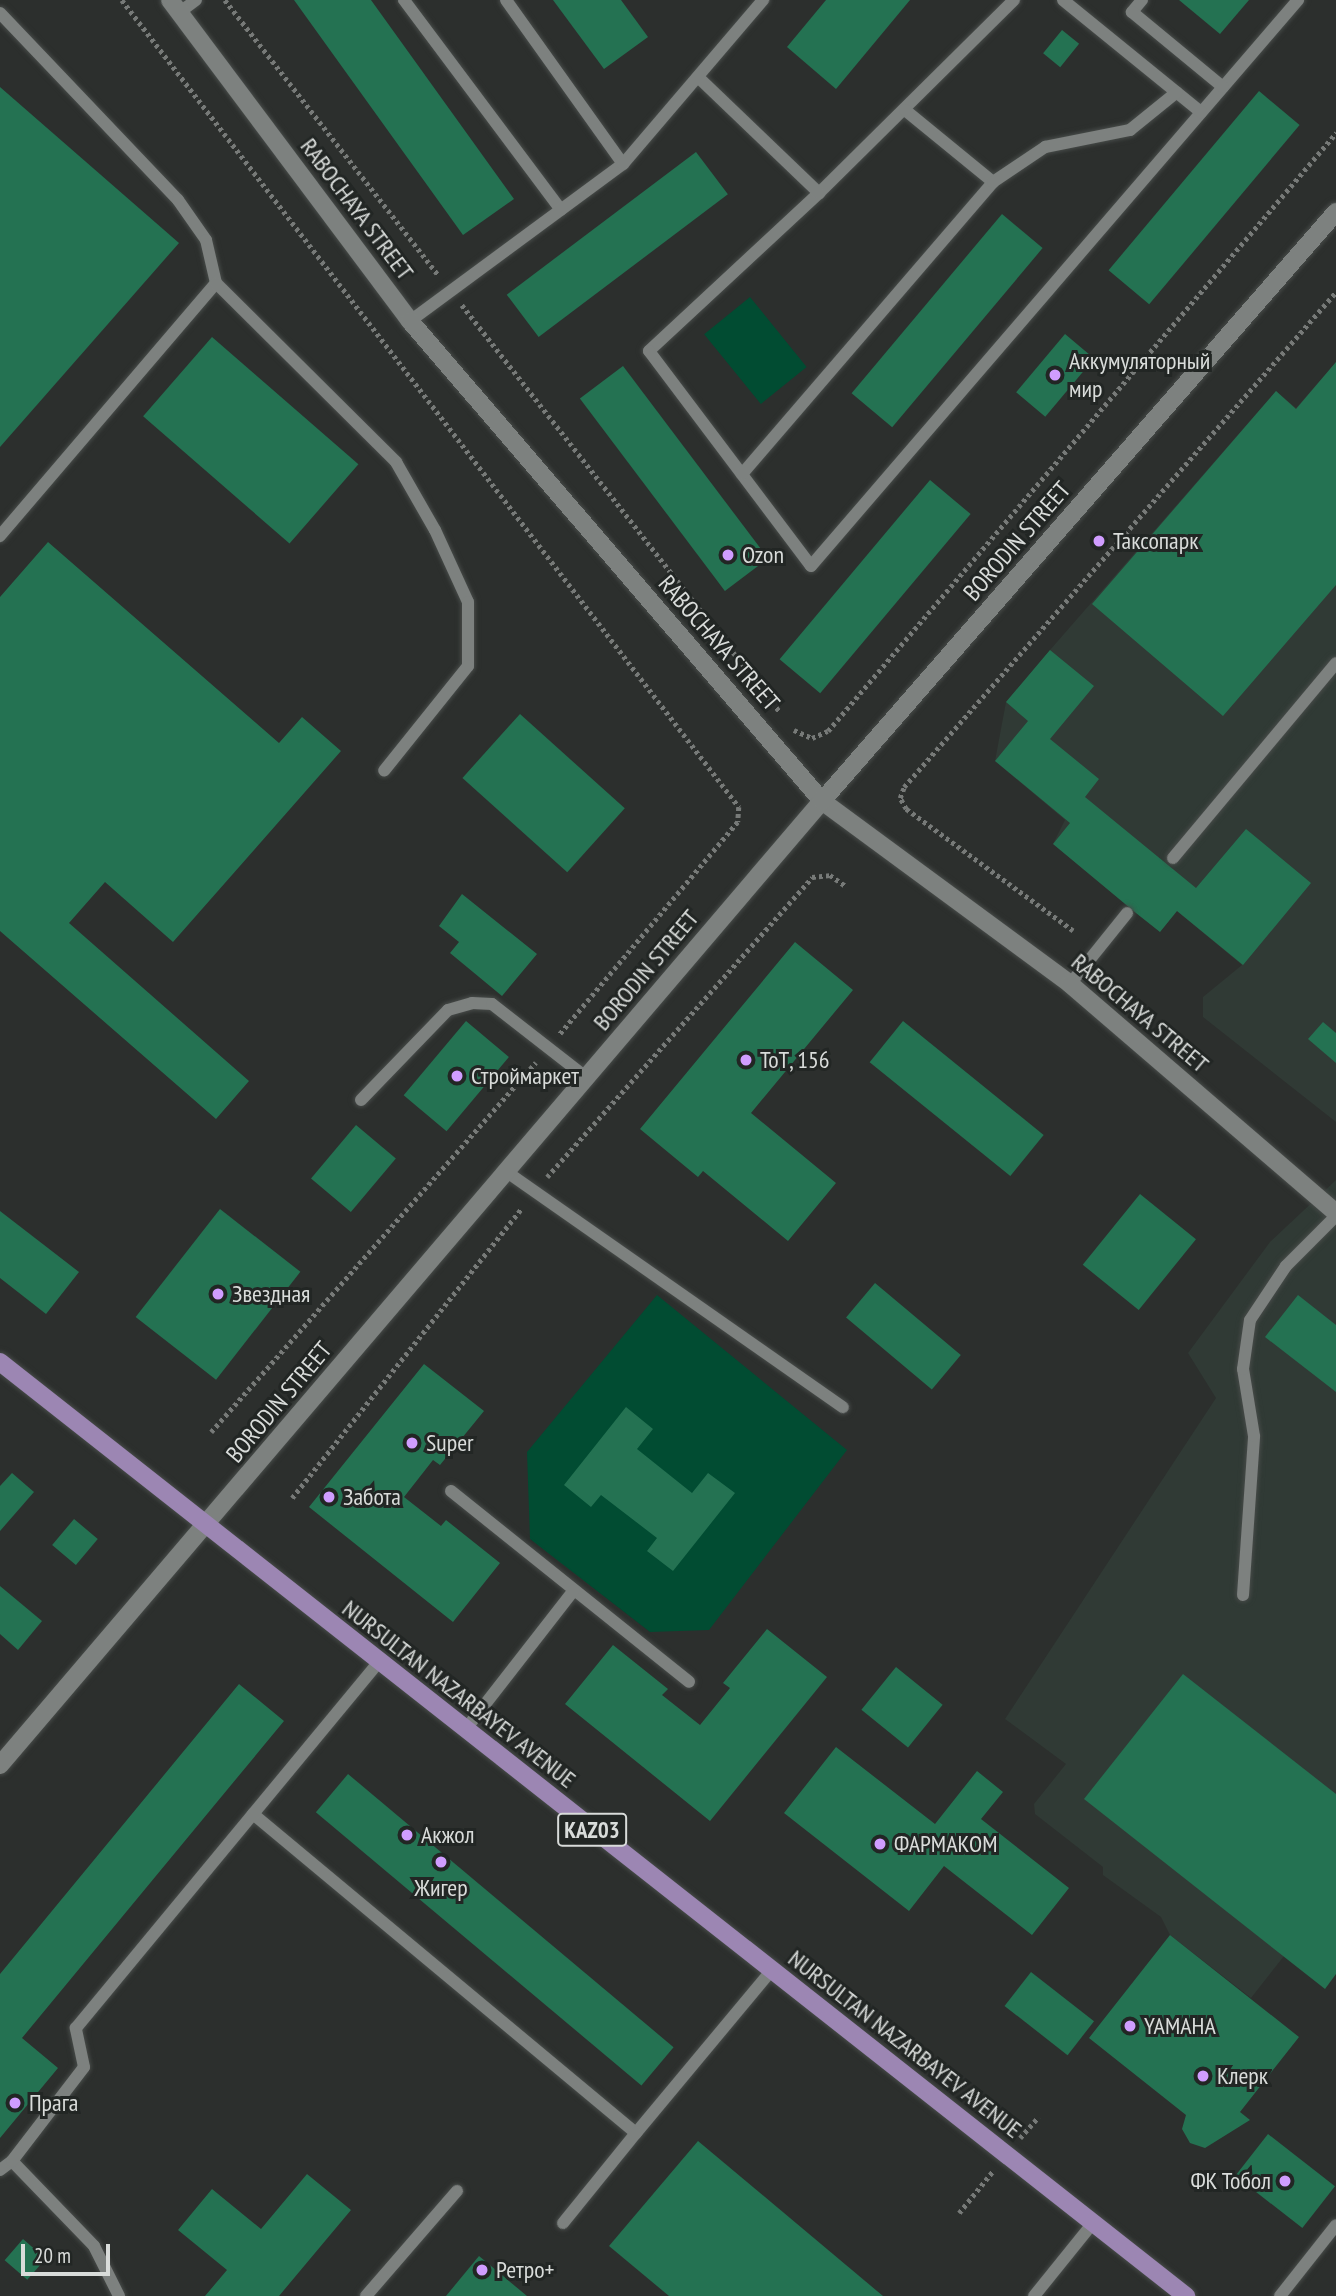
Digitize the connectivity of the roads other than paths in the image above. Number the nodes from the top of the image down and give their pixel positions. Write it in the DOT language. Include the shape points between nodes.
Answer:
graph roads {
  1 [pos="196,0"];
  2 [pos="404,0"];
  3 [pos="506,0"];
  4 [pos="763,0"];
  5 [pos="1014,0"];
  6 [pos="1063,0"];
  7 [pos="1142,0"];
  8 [pos="1298,0"];
  9 [pos="175,6"];
  10 [pos="0,13"];
  11 [pos="698,77"];
  12 [pos="1223,87"];
  13 [pos="1177,92"];
  14 [pos="905,110"];
  15 [pos="1201,112"];
  16 [pos="623,164"];
  17 [pos="993,181"];
  18 [pos="819,193"];
  19 [pos="561,210"];
  20 [pos="1336,212"];
  21 [pos="216,283"];
  22 [pos="410,321"];
  23 [pos="742,474"];
  24 [pos="0,536"];
  25 [pos="1336,663"];
  26 [pos="384,771"];
  27 [pos="822,801"];
  28 [pos="1173,858"];
  29 [pos="1127,913"];
  30 [pos="1070,984"];
  31 [pos="587,1078"];
  32 [pos="361,1100"];
  33 [pos="507,1172"];
  34 [pos="1336,1214"];
  35 [pos="0,1362"];
  36 [pos="843,1407"];
  37 [pos="451,1491"];
  38 [pos="207,1524"];
  39 [pos="574,1590"];
  40 [pos="1242,1595"];
  41 [pos="379,1662"];
  42 [pos="689,1682"];
  43 [pos="465,1730"];
  44 [pos="0,1765"];
  45 [pos="253,1814"];
  46 [pos="772,1970"];
  47 [pos="636,2133"];
  48 [pos="12,2161"];
  49 [pos="0,2170"];
  50 [pos="457,2191"];
  51 [pos="563,2223"];
  52 [pos="1093,2223"];
  53 [pos="1336,2225"];
  54 [pos="119,2296"];
  55 [pos="366,2296"];
  56 [pos="1034,2296"];
  57 [pos="1186,2296"];
  58 [pos="1280,2296"];
  1 -- 9 [label="lane"];
  2 -- 19 [label="lane"];
  3 -- 16 [label="lane"];
  4 -- 11 [label="lane"];
  5 -- 14 [label="lane"];
  6 -- 13 [label="lane"];
  7 -- 12 [label="lane" via="1132,12"];
  8 -- 12 [label="lane"];
  9 -- 22 [label="street, RABOCHAYA STREET"];
  10 -- 21 [label="lane" via="178,200 206,240"];
  11 -- 16 [label="lane"];
  11 -- 18 [label="lane"];
  12 -- 15 [label="lane"];
  13 -- 15 [label="lane"];
  13 -- 17 [label="lane" via="1130,130 1045,147"];
  14 -- 17 [label="lane"];
  14 -- 18 [label="lane"];
  15 -- 23 [label="lane" via="811,566"];
  16 -- 19 [label="lane"];
  17 -- 23 [label="lane"];
  18 -- 23 [label="lane" via="649,351"];
  19 -- 22 [label="lane"];
  20 -- 27 [label="street, BORODIN STREET"];
  21 -- 24 [label="lane"];
  21 -- 26 [label="lane" via="396,462 435,530 468,602 468,666"];
  22 -- 27 [label="street, RABOCHAYA STREET"];
  25 -- 28 [label="lane"];
  27 -- 30 [label="street, RABOCHAYA STREET"];
  27 -- 31 [label="street, BORODIN STREET"];
  29 -- 30 [label="lane"];
  30 -- 34 [label="street, RABOCHAYA STREET"];
  31 -- 32 [label="lane" via="492,1004 472,1003 448,1010"];
  31 -- 33 [label="street, BORODIN STREET"];
  33 -- 36 [label="lane"];
  33 -- 38 [label="street, BORODIN STREET"];
  34 -- 40 [label="lane" via="1286,1266 1250,1320 1242,1369 1254,1436"];
  35 -- 38 [label="main road, NURSULTAN NAZARBAYEV AVENUE / KАZ03"];
  37 -- 39 [label="lane"];
  38 -- 41 [label="main road, NURSULTAN NAZARBAYEV AVENUE / KАZ03"];
  38 -- 44 [label="street, BORODIN STREET"];
  39 -- 42 [label="lane"];
  39 -- 43 [label="lane"];
  41 -- 43 [label="main road, NURSULTAN NAZARBAYEV AVENUE / KАZ03"];
  41 -- 45 [label="lane"];
  43 -- 46 [label="main road, NURSULTAN NAZARBAYEV AVENUE / KАZ03"];
  45 -- 47 [label="lane"];
  45 -- 48 [label="lane" via="76,2028 85,2067"];
  46 -- 47 [label="lane"];
  46 -- 52 [label="main road, NURSULTAN NAZARBAYEV AVENUE / KАZ03"];
  47 -- 51 [label="lane"];
  48 -- 49 [label="lane"];
  48 -- 54 [label="lane" via="94,2246"];
  50 -- 55 [label="lane"];
  52 -- 56 [label="lane"];
  52 -- 57 [label="main road, NURSULTAN NAZARBAYEV AVENUE / KАZ03"];
  53 -- 58 [label="lane"];
}
